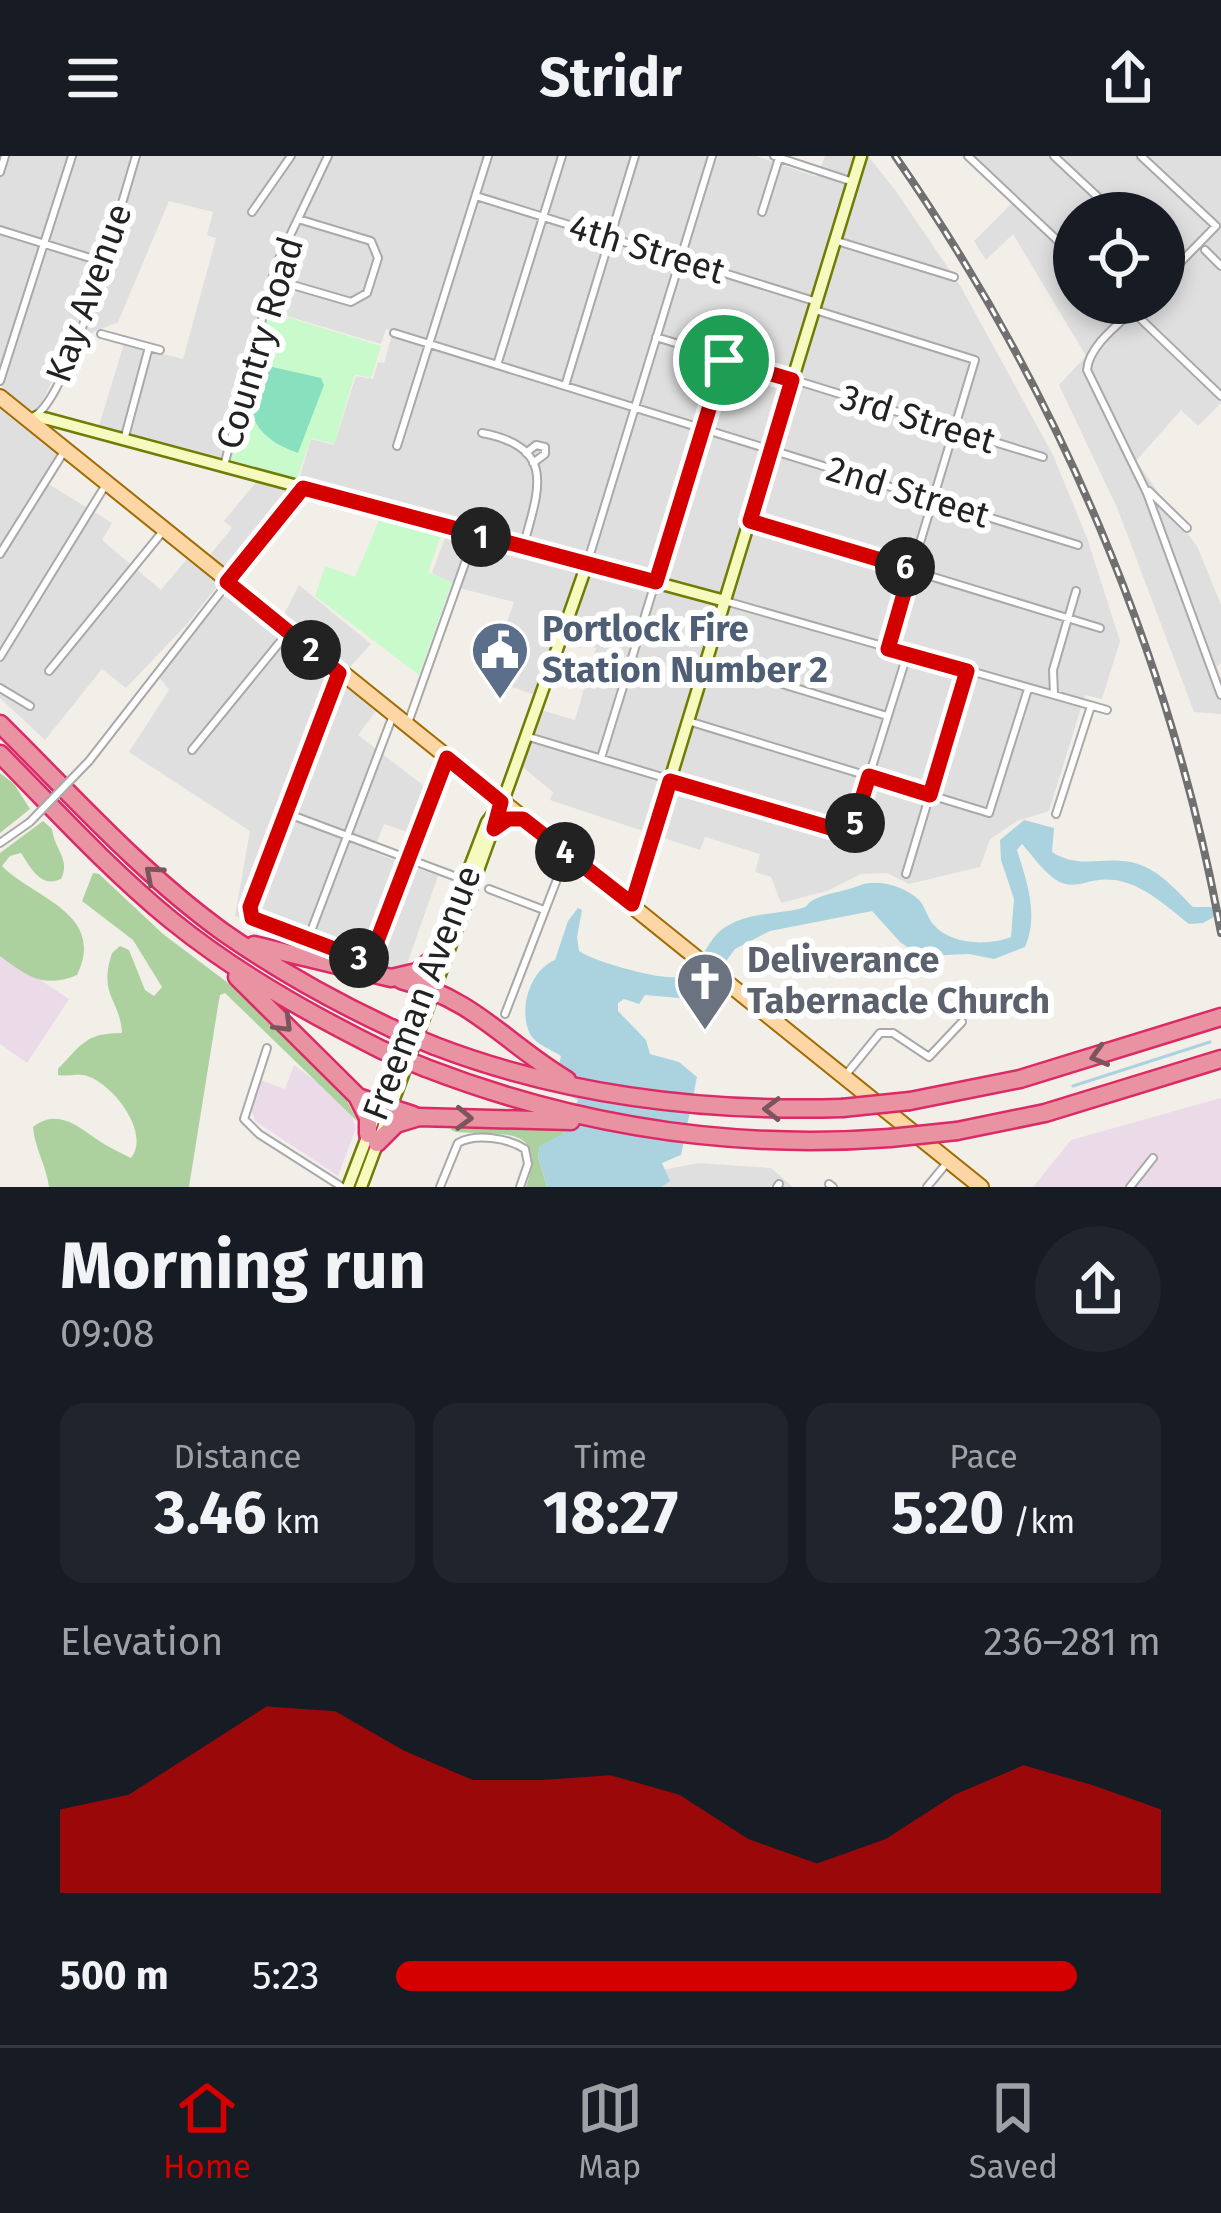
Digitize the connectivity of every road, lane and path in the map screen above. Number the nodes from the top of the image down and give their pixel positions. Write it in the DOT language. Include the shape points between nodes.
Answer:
graph roads {
  1 [pos="72,156"];
  2 [pos="136,156"];
  3 [pos="291,156"];
  4 [pos="328,156"];
  5 [pos="488,156"];
  6 [pos="562,156"];
  7 [pos="635,156"];
  8 [pos="712,156"];
  9 [pos="861,156"];
  10 [pos="968,156"];
  11 [pos="1054,156"];
  12 [pos="1141,156"];
  13 [pos="777,157"];
  14 [pos="3,158"];
  15 [pos="0,172"];
  16 [pos="853,182"];
  17 [pos="1093,192"];
  18 [pos="1180,192"];
  19 [pos="476,196"];
  20 [pos="1185,197"];
  21 [pos="253,212"];
  22 [pos="762,212"];
  23 [pos="542,217"];
  24 [pos="298,219"];
  25 [pos="0,230"];
  26 [pos="1053,236"];
  27 [pos="610,238"];
  28 [pos="837,242"];
  29 [pos="44,245"];
  30 [pos="1205,250"];
  31 [pos="1185,258"];
  32 [pos="681,259"];
  33 [pos="103,262"];
  34 [pos="1221,266"];
  35 [pos="954,277"];
  36 [pos="272,279"];
  37 [pos="816,306"];
  38 [pos="1120,324"];
  39 [pos="1146,324"];
  40 [pos="394,333"];
  41 [pos="101,334"];
  42 [pos="656,337"];
  43 [pos="429,344"];
  44 [pos="149,347"];
  45 [pos="160,350"];
  46 [pos="724,360"];
  47 [pos="497,365"];
  48 [pos="792,380"];
  49 [pos="0,381"];
  50 [pos="565,386"];
  51 [pos="1221,396"];
  52 [pos="0,398"];
  53 [pos="634,407"];
  54 [pos="0,409"];
  55 [pos="29,421"];
  56 [pos="703,429"];
  57 [pos="954,430"];
  58 [pos="482,433"];
  59 [pos="124,440"];
  60 [pos="397,446"];
  61 [pos="65,450"];
  62 [pos="771,450"];
  63 [pos="525,453"];
  64 [pos="1043,458"];
  65 [pos="533,463"];
  66 [pos="224,466"];
  67 [pos="106,484"];
  68 [pos="1142,484"];
  69 [pos="303,488"];
  70 [pos="933,500"];
  71 [pos="750,521"];
  72 [pos="1187,528"];
  73 [pos="164,530"];
  74 [pos="475,536"];
  75 [pos="1078,545"];
  76 [pos="523,548"];
  77 [pos="0,554"];
  78 [pos="587,564"];
  79 [pos="911,569"];
  80 [pos="227,582"];
  81 [pos="656,582"];
  82 [pos="1076,591"];
  83 [pos="724,601"];
  84 [pos="1066,618"];
  85 [pos="1100,628"];
  86 [pos="289,631"];
  87 [pos="888,649"];
  88 [pos="907,655"];
  89 [pos="0,657"];
  90 [pos="707,661"];
  91 [pos="50,671"];
  92 [pos="967,671"];
  93 [pos="339,673"];
  94 [pos="0,688"];
  95 [pos="1028,689"];
  96 [pos="1054,694"];
  97 [pos="1221,695"];
  98 [pos="30,706"];
  99 [pos="1091,706"];
  100 [pos="1107,710"];
  101 [pos="393,716"];
  102 [pos="889,716"];
  103 [pos="688,721"];
  104 [pos="0,724"];
  105 [pos="406,727"];
  106 [pos="527,736"];
  107 [pos="192,750"];
  108 [pos="0,754"];
  109 [pos="447,758"];
  110 [pos="601,758"];
  111 [pos="869,776"];
  112 [pos="670,781"];
  113 [pos="930,795"];
  114 [pos="501,802"];
  115 [pos="286,813"];
  116 [pos="1056,814"];
  117 [pos="523,819"];
  118 [pos="494,829"];
  119 [pos="347,835"];
  120 [pos="0,843"];
  121 [pos="567,854"];
  122 [pos="410,858"];
  123 [pos="906,874"];
  124 [pos="454,876"];
  125 [pos="489,889"];
  126 [pos="632,904"];
  127 [pos="544,910"];
  128 [pos="214,924"];
  129 [pos="308,939"];
  130 [pos="211,951"];
  131 [pos="435,957"];
  132 [pos="391,978"];
  133 [pos="430,988"];
  134 [pos="505,1015"];
  135 [pos="1216,1019"];
  136 [pos="962,1022"];
  137 [pos="266,1048"];
  138 [pos="1219,1060"];
  139 [pos="548,1075"];
  140 [pos="844,1077"];
  141 [pos="357,1096"];
  142 [pos="385,1107"];
  143 [pos="559,1116"];
  144 [pos="419,1117"];
  145 [pos="373,1139"];
  146 [pos="1153,1158"];
  147 [pos="949,1161"];
  148 [pos="345,1187"];
  149 [pos="361,1187"];
  150 [pos="440,1187"];
  151 [pos="520,1187"];
  152 [pos="927,1187"];
  153 [pos="981,1187"];
  154 [pos="1130,1187"];
  1 -- 29 [label="street"];
  2 -- 33 [label="street, Kay Avenue"];
  3 -- 21 [label="street"];
  4 -- 24 [label="street, Country Road"];
  5 -- 19 [label="street"];
  6 -- 23 [label="street"];
  7 -- 27 [label="street"];
  8 -- 32 [label="street, Freeman Avenue"];
  9 -- 16 [label="main road"];
  10 -- 26 [label="street"];
  11 -- 17 [label="street"];
  12 -- 18 [label="street"];
  13 -- 16 [label="street"];
  13 -- 22 [label="street"];
  14 -- 15 [label="street"];
  16 -- 28 [label="main road"];
  19 -- 23 [label="street, 4th Street"];
  19 -- 43 [label="street"];
  20 -- 31 [label="street" via="1216,226"];
  23 -- 27 [label="street, 4th Street"];
  23 -- 47 [label="street"];
  24 -- 36 [label="street, Country Road"];
  24 -- 36 [label="street" via="371,241 379,258 368,293 351,302"];
  25 -- 29 [label="street"];
  27 -- 32 [label="street, 4th Street"];
  27 -- 50 [label="street"];
  28 -- 35 [label="street"];
  28 -- 37 [label="main road"];
  29 -- 33 [label="street"];
  29 -- 49 [label="street"];
  30 -- 34 [label="street"];
  32 -- 37 [label="street, 4th Street"];
  32 -- 42 [label="street, Freeman Avenue"];
  33 -- 55 [label="street, Kay Avenue" via="57,388"];
  36 -- 66 [label="street, Country Road"];
  37 -- 48 [label="main road"];
  37 -- 57 [label="street, 4th Street" via="975,360"];
  38 -- 68 [label="street" via="1090,355 1087,370"];
  39 -- 51 [label="street"];
  40 -- 43 [label="street, 2nd Street"];
  41 -- 44 [label="street"];
  42 -- 46 [label="street, 3rd Street"];
  42 -- 53 [label="street, Freeman Avenue"];
  43 -- 47 [label="street, 2nd Street"];
  43 -- 60 [label="street"];
  44 -- 45 [label="street"];
  44 -- 59 [label="street"];
  46 -- 48 [label="street, 3rd Street"];
  46 -- 56 [label="street"];
  47 -- 50 [label="street, 2nd Street"];
  48 -- 57 [label="street, 3rd Street"];
  48 -- 62 [label="main road"];
  50 -- 53 [label="street, 2nd Street"];
  52 -- 54 [label="street"];
  52 -- 55 [label="main road"];
  53 -- 56 [label="street, 2nd Street"];
  53 -- 78 [label="street, Freeman Avenue"];
  55 -- 59 [label="main road"];
  55 -- 61 [label="main road"];
  56 -- 62 [label="street, 2nd Street"];
  56 -- 81 [label="street"];
  57 -- 64 [label="street, 3rd Street"];
  57 -- 70 [label="street"];
  58 -- 63 [label="street"];
  59 -- 66 [label="main road"];
  61 -- 67 [label="main road"];
  61 -- 77 [label="street"];
  62 -- 70 [label="street, 2nd Street"];
  62 -- 71 [label="main road"];
  63 -- 65 [label="street"];
  63 -- 65 [label="street" via="545,447"];
  65 -- 76 [label="street" via="538,499"];
  66 -- 69 [label="main road"];
  67 -- 73 [label="main road"];
  67 -- 89 [label="street"];
  68 -- 72 [label="street"];
  68 -- 97 [label="street"];
  69 -- 74 [label="main road"];
  69 -- 80 [label="street"];
  70 -- 75 [label="street, 2nd Street"];
  70 -- 79 [label="street"];
  71 -- 79 [label="street"];
  71 -- 83 [label="main road"];
  73 -- 80 [label="main road"];
  73 -- 91 [label="street"];
  74 -- 76 [label="main road"];
  74 -- 105 [label="street"];
  76 -- 78 [label="main road"];
  78 -- 81 [label="main road"];
  78 -- 106 [label="main road, Freeman Avenue"];
  79 -- 84 [label="street"];
  79 -- 87 [label="street"];
  80 -- 86 [label="main road"];
  80 -- 120 [label="street, bridge" via="89,761"];
  81 -- 83 [label="main road"];
  81 -- 110 [label="street"];
  82 -- 84 [label="street"];
  83 -- 87 [label="street"];
  83 -- 90 [label="main road"];
  84 -- 85 [label="street"];
  84 -- 96 [label="street"];
  86 -- 93 [label="main road"];
  86 -- 107 [label="street"];
  87 -- 88 [label="street"];
  88 -- 92 [label="street"];
  88 -- 102 [label="street"];
  90 -- 102 [label="street"];
  90 -- 103 [label="main road"];
  92 -- 95 [label="street"];
  92 -- 113 [label="street"];
  93 -- 101 [label="main road"];
  93 -- 115 [label="street"];
  94 -- 98 [label="street"];
  95 -- 96 [label="street"];
  95 -- 113 [label="street" via="989,813"];
  96 -- 99 [label="street"];
  99 -- 100 [label="street"];
  99 -- 116 [label="street"];
  101 -- 105 [label="main road"];
  101 -- 119 [label="street"];
  102 -- 111 [label="street"];
  103 -- 111 [label="street"];
  103 -- 112 [label="main road"];
  128 -- 104 [label="highway, one-way" via="96,822"];
  105 -- 109 [label="main road"];
  106 -- 110 [label="street"];
  106 -- 114 [label="main road, Freeman Avenue"];
  108 -- 130 [label="highway" via="124,880"];
  109 -- 114 [label="main road"];
  109 -- 122 [label="street"];
  110 -- 112 [label="street"];
  111 -- 112 [label="street" via="851,834"];
  111 -- 113 [label="street"];
  112 -- 126 [label="main road"];
  113 -- 123 [label="street"];
  114 -- 117 [label="main road"];
  114 -- 118 [label="main road, Freeman Avenue"];
  114 -- 131 [label="main road, Freeman Avenue"];
  115 -- 119 [label="street"];
  115 -- 129 [label="street" via="249,916"];
  117 -- 118 [label="main road"];
  117 -- 121 [label="main road"];
  118 -- 133 [label="main road, Freeman Avenue"];
  119 -- 122 [label="street"];
  119 -- 129 [label="street"];
  121 -- 126 [label="main road"];
  121 -- 127 [label="street"];
  122 -- 124 [label="street"];
  122 -- 129 [label="street" via="369,962"];
  125 -- 127 [label="street"];
  126 -- 140 [label="main road"];
  127 -- 134 [label="street"];
  128 -- 132 [label="highway" via="275,952"];
  128 -- 139 [label="highway, bridge" via="392,1028"];
  130 -- 141 [label="highway, one-way"];
  130 -- 143 [label="highway, bridge" via="382,1050"];
  131 -- 132 [label="highway"];
  131 -- 133 [label="main road, Freeman Avenue"];
  132 -- 133 [label="highway"];
  133 -- 139 [label="highway" via="473,1010"];
  133 -- 142 [label="main road, Freeman Avenue"];
  135 -- 139 [label="highway, one-way, bridge" via="1021,1079 842,1108 702,1105"];
  136 -- 140 [label="street" via="927,1058 880,1033"];
  137 -- 148 [label="street" via="242,1116"];
  138 -- 143 [label="highway, bridge" via="1045,1113 890,1138 698,1137"];
  140 -- 147 [label="main road"];
  141 -- 142 [label="highway"];
  141 -- 145 [label="highway"];
  142 -- 144 [label="highway"];
  142 -- 145 [label="main road, Freeman Avenue"];
  144 -- 143 [label="highway, one-way"];
  144 -- 145 [label="highway"];
  145 -- 148 [label="main road, Freeman Avenue"];
  145 -- 149 [label="main road, Freeman Avenue"];
  146 -- 154 [label="street"];
  147 -- 152 [label="street"];
  147 -- 153 [label="main road"];
  150 -- 151 [label="street" via="467,1138 525,1149"];
}
